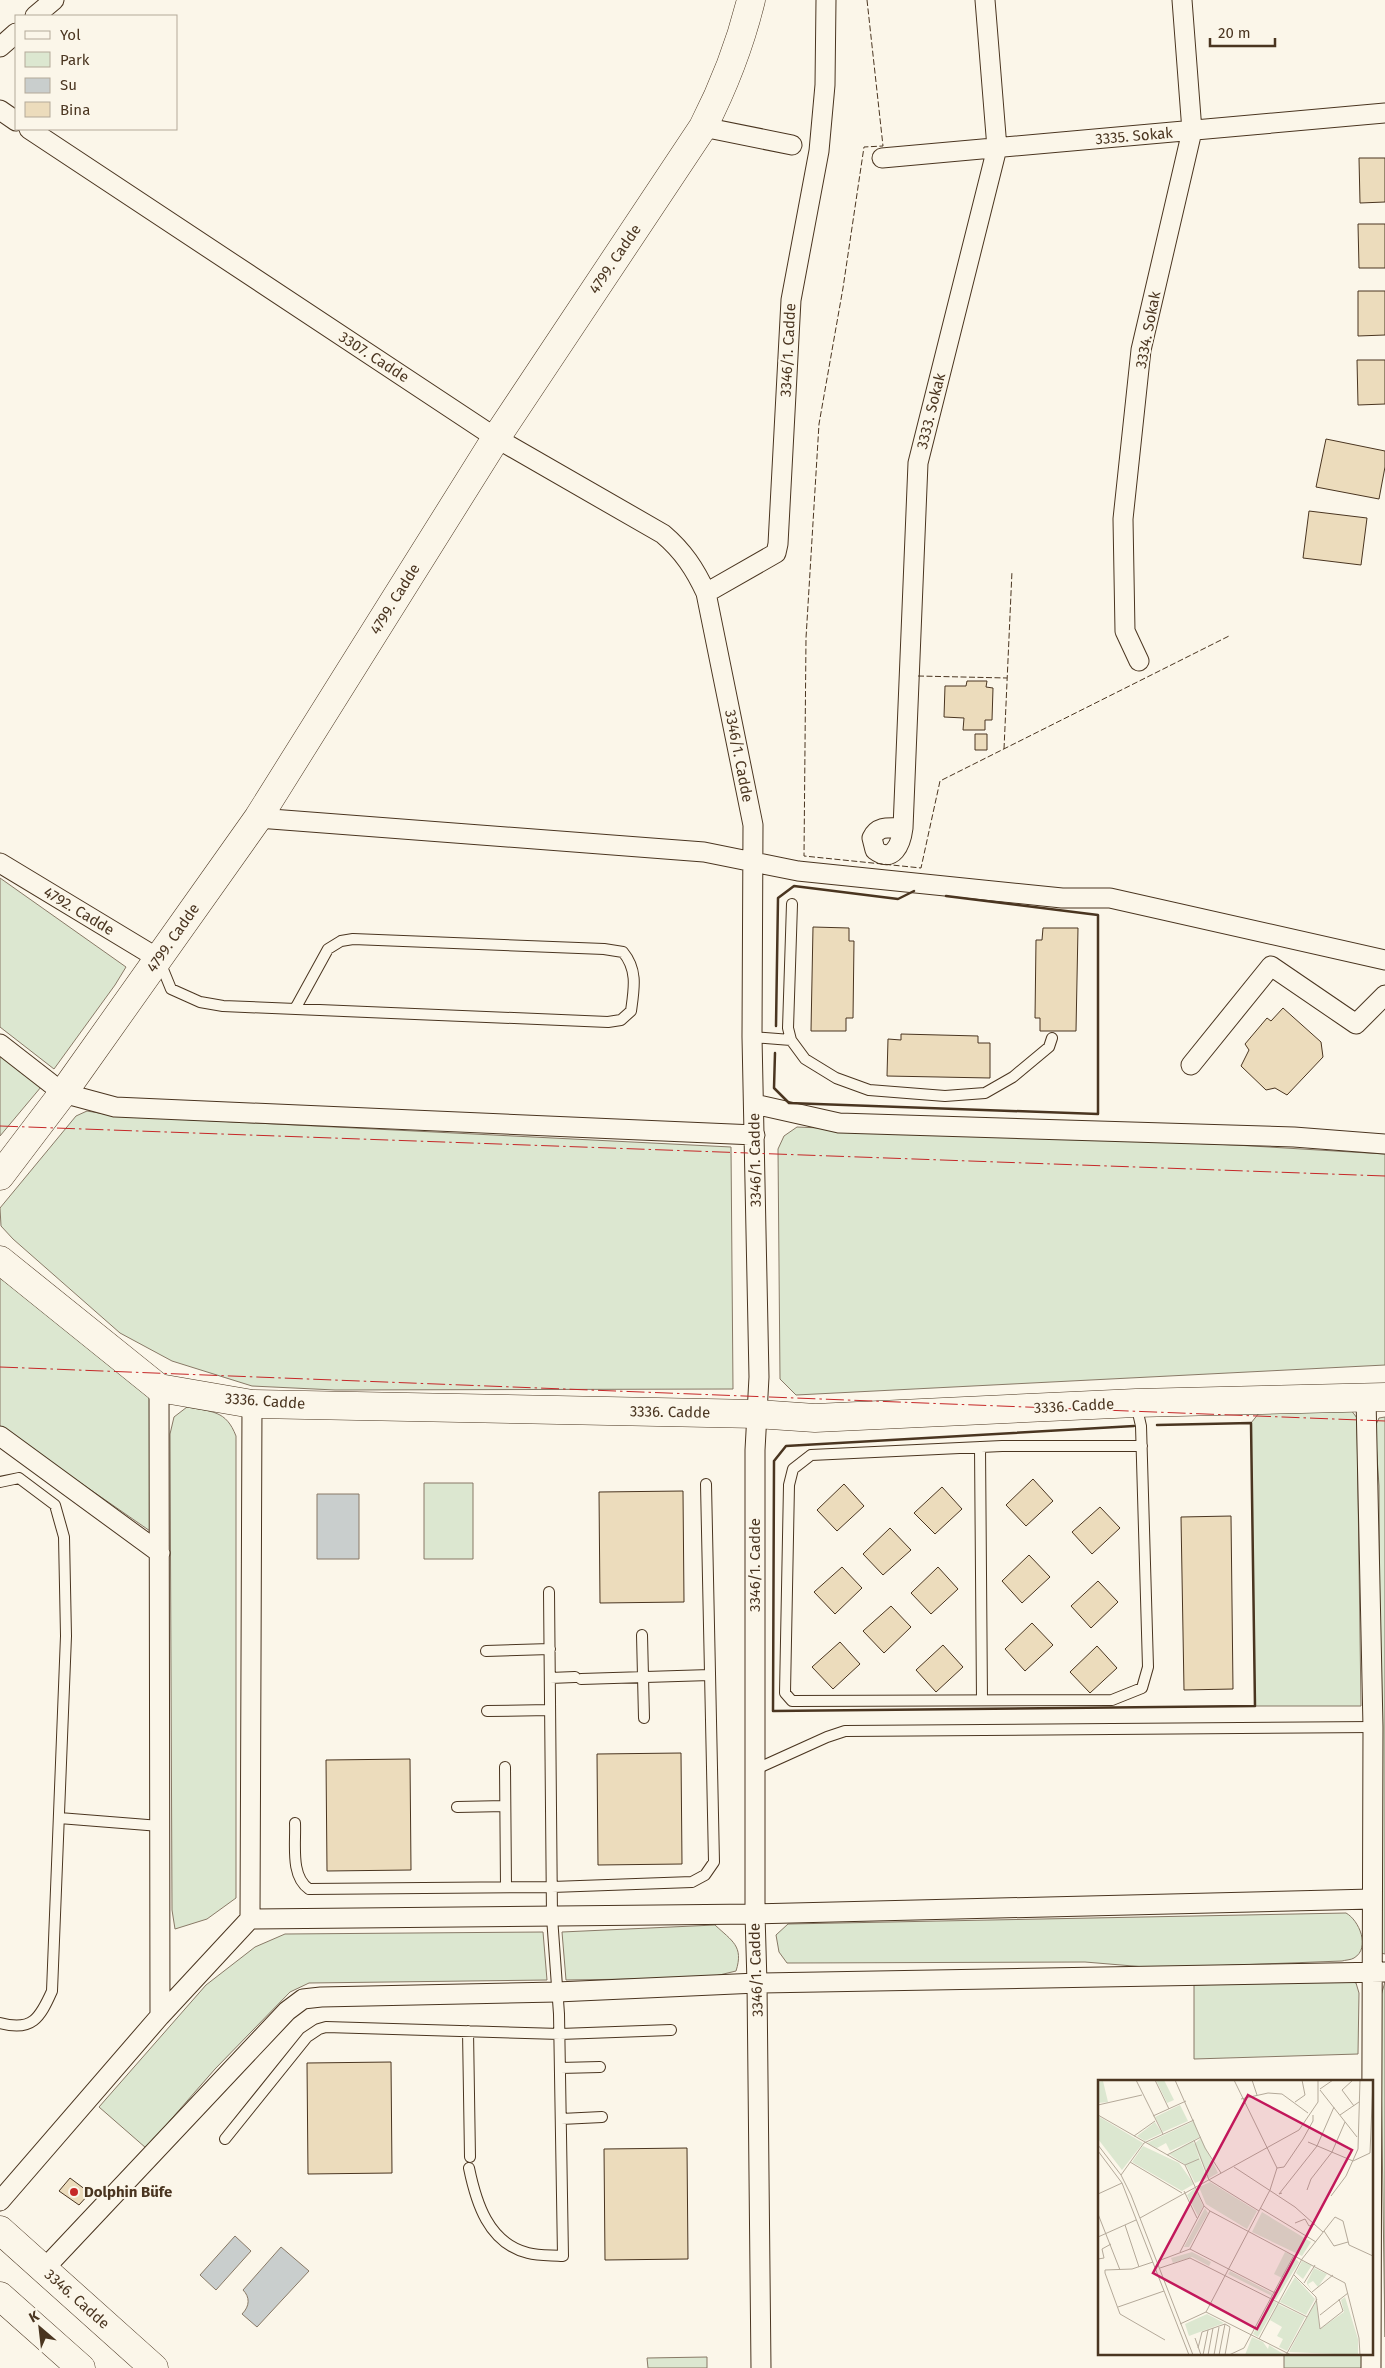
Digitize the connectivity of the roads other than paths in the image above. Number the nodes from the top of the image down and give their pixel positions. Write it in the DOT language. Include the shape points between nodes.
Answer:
graph roads {
  1 [pos="54,0"];
  2 [pos="752,0"];
  3 [pos="826,0"];
  4 [pos="984,0"];
  5 [pos="1182,0"];
  6 [pos="36,15"];
  7 [pos="15,34"];
  8 [pos="0,47"];
  9 [pos="0,110"];
  10 [pos="1385,113"];
  11 [pos="15,120"];
  12 [pos="703,127"];
  13 [pos="31,130"];
  14 [pos="1192,131"];
  15 [pos="792,145"];
  16 [pos="997,148"];
  17 [pos="882,158"];
  18 [pos="496,438"];
  19 [pos="706,593"];
  20 [pos="1140,661"];
  21 [pos="258,818"];
  22 [pos="903,828"];
  23 [pos="754,861"];
  24 [pos="0,864"];
  25 [pos="792,904"];
  26 [pos="159,959"];
  27 [pos="1385,960"];
  28 [pos="1385,995"];
  29 [pos="295,1009"];
  30 [pos="752,1037"];
  31 [pos="1052,1038"];
  32 [pos="792,1040"];
  33 [pos="0,1044"];
  34 [pos="1191,1065"];
  35 [pos="63,1093"];
  36 [pos="754,1104"];
  37 [pos="755,1135"];
  38 [pos="1385,1144"];
  39 [pos="0,1176"];
  40 [pos="0,1260"];
  41 [pos="159,1388"];
  42 [pos="1376,1398"];
  43 [pos="1136,1403"];
  44 [pos="252,1404"];
  45 [pos="757,1414"];
  46 [pos="0,1436"];
  47 [pos="980,1446"];
  48 [pos="1142,1446"];
  49 [pos="0,1482"];
  50 [pos="706,1484"];
  51 [pos="160,1554"];
  52 [pos="549,1592"];
  53 [pos="642,1635"];
  54 [pos="550,1649"];
  55 [pos="486,1651"];
  56 [pos="710,1675"];
  57 [pos="643,1677"];
  58 [pos="550,1678"];
  59 [pos="982,1700"];
  60 [pos="550,1710"];
  61 [pos="486,1711"];
  62 [pos="644,1718"];
  63 [pos="1372,1727"];
  64 [pos="505,1767"];
  65 [pos="754,1770"];
  66 [pos="505,1806"];
  67 [pos="457,1807"];
  68 [pos="59,1818"];
  69 [pos="295,1823"];
  70 [pos="160,1826"];
  71 [pos="506,1886"];
  72 [pos="552,1887"];
  73 [pos="1372,1899"];
  74 [pos="754,1914"];
  75 [pos="552,1917"];
  76 [pos="250,1918"];
  77 [pos="1378,1972"];
  78 [pos="757,1983"];
  79 [pos="557,1992"];
  80 [pos="160,2016"];
  81 [pos="0,2023"];
  82 [pos="671,2030"];
  83 [pos="468,2031"];
  84 [pos="560,2034"];
  85 [pos="600,2067"];
  86 [pos="560,2068"];
  87 [pos="602,2117"];
  88 [pos="561,2119"];
  89 [pos="225,2139"];
  90 [pos="470,2157"];
  91 [pos="469,2168"];
  92 [pos="0,2201"];
  93 [pos="0,2230"];
  94 [pos="44,2268"];
  95 [pos="0,2296"];
  96 [pos="1372,2311"];
  97 [pos="81,2368"];
  98 [pos="154,2368"];
  99 [pos="762,2368"];
  1 -- 6 [label="street"];
  2 -- 12 [label="street, 4799. Cadde" via="723,86"];
  3 -- 19 [label="street, 3346/1. Cadde" via="825,85 819,151 789,317 778,544 776,553"];
  4 -- 16 [label="street, 3333. Sokak"];
  5 -- 14 [label="street, 3334. Sokak"];
  7 -- 8 [label="street"];
  9 -- 11 [label="street"];
  10 -- 14 [label="street, 3335. Sokak"];
  12 -- 15 [label="street"];
  12 -- 18 [label="street, 4799. Cadde"];
  13 -- 18 [label="street, 3307. Cadde"];
  14 -- 16 [label="street, 3335. Sokak"];
  14 -- 20 [label="street, 3334. Sokak" via="1142,350 1123,519 1125,631"];
  16 -- 17 [label="street, 3335. Sokak"];
  16 -- 22 [label="street, 3333. Sokak" via="918,463"];
  18 -- 19 [label="street, 3307. Cadde" via="663,534 693,566"];
  18 -- 21 [label="street, 4799. Cadde"];
  19 -- 23 [label="street, 3346/1. Cadde" via="753,825"];
  21 -- 23 [label="street" via="704,852"];
  21 -- 26 [label="street, 4799. Cadde"];
  23 -- 27 [label="street" via="798,871 1062,898 1110,898"];
  23 -- 30 [label="street, 3346/1. Cadde"];
  24 -- 26 [label="street, 4792. Cadde"];
  25 -- 32 [label="lane" via="788,1028"];
  26 -- 29 [label="lane" via="171,989 200,1002"];
  26 -- 35 [label="street, 4799. Cadde"];
  28 -- 34 [label="street" via="1356,1024 1271,966"];
  29 -- 29 [label="lane" via="608,1022 621,1020 631,1012 635,978 630,961 623,952 604,949 353,939 341,941 328,949"];
  30 -- 32 [label="lane"];
  30 -- 36 [label="street, 3346/1. Cadde"];
  31 -- 32 [label="lane" via="1049,1047 1020,1071 985,1093 946,1096 869,1090 852,1085 805,1059"];
  33 -- 35 [label="street"];
  35 -- 37 [label="street" via="115,1107"];
  35 -- 39 [label="street, 4799. Cadde"];
  36 -- 37 [label="street, 3346/1. Cadde"];
  36 -- 38 [label="street" via="839,1123 1294,1137"];
  37 -- 45 [label="street, 3346/1. Cadde"];
  40 -- 41 [label="street, 3336. Cadde"];
  41 -- 44 [label="street, 3336. Cadde"];
  41 -- 51 [label="street"];
  42 -- 43 [label="street, 3336. Cadde"];
  42 -- 63 [label="street"];
  43 -- 45 [label="street, 3336. Cadde" via="815,1418"];
  43 -- 48 [label="lane" via="1142,1426"];
  44 -- 45 [label="street, 3336. Cadde"];
  44 -- 76 [label="street"];
  45 -- 65 [label="street, 3346/1. Cadde"];
  46 -- 51 [label="street"];
  47 -- 48 [label="lane"];
  47 -- 59 [label="lane"];
  47 -- 59 [label="lane" via="811,1455 793,1469 789,1485 784,1677 785,1693 792,1701"];
  48 -- 59 [label="lane" via="1148,1667 1142,1688 1112,1700"];
  49 -- 68 [label="lane" via="20,1478 55,1505 64,1537 66,1636"];
  50 -- 56 [label="lane"];
  51 -- 70 [label="street"];
  52 -- 54 [label="lane"];
  53 -- 57 [label="lane"];
  54 -- 55 [label="lane"];
  54 -- 58 [label="lane"];
  56 -- 57 [label="lane"];
  56 -- 72 [label="lane" via="714,1862 705,1876 692,1882"];
  57 -- 58 [label="lane"];
  57 -- 62 [label="lane"];
  58 -- 60 [label="lane"];
  60 -- 61 [label="lane"];
  60 -- 72 [label="lane"];
  63 -- 65 [label="lane" via="844,1731 826,1736"];
  63 -- 73 [label="street"];
  64 -- 66 [label="lane"];
  65 -- 74 [label="street, 3346/1. Cadde"];
  66 -- 67 [label="lane"];
  66 -- 71 [label="lane"];
  68 -- 70 [label="lane"];
  68 -- 81 [label="lane" via="52,1991 42,2014 28,2025 15,2027"];
  69 -- 71 [label="lane" via="297,1877 310,1890"];
  70 -- 80 [label="street"];
  71 -- 72 [label="lane"];
  72 -- 75 [label="lane"];
  73 -- 74 [label="street"];
  73 -- 77 [label="street"];
  74 -- 75 [label="street"];
  74 -- 78 [label="street, 3346/1. Cadde"];
  75 -- 76 [label="street"];
  75 -- 79 [label="lane"];
  76 -- 80 [label="street"];
  77 -- 78 [label="street"];
  77 -- 96 [label="street"];
  78 -- 79 [label="street"];
  78 -- 99 [label="street, 3346/1. Cadde"];
  79 -- 84 [label="lane"];
  79 -- 94 [label="street" via="303,1999 287,2011"];
  80 -- 92 [label="street"];
  82 -- 84 [label="lane"];
  83 -- 84 [label="lane"];
  83 -- 89 [label="lane" via="319,2029 302,2043"];
  83 -- 90 [label="lane"];
  84 -- 86 [label="lane"];
  85 -- 86 [label="lane"];
  86 -- 88 [label="lane"];
  87 -- 88 [label="lane"];
  88 -- 91 [label="lane" via="563,2256 528,2253 498,2234 479,2207"];
  93 -- 94 [label="street, 3346. Cadde"];
  94 -- 98 [label="street, 3346. Cadde"];
  95 -- 97 [label="street"];
}
